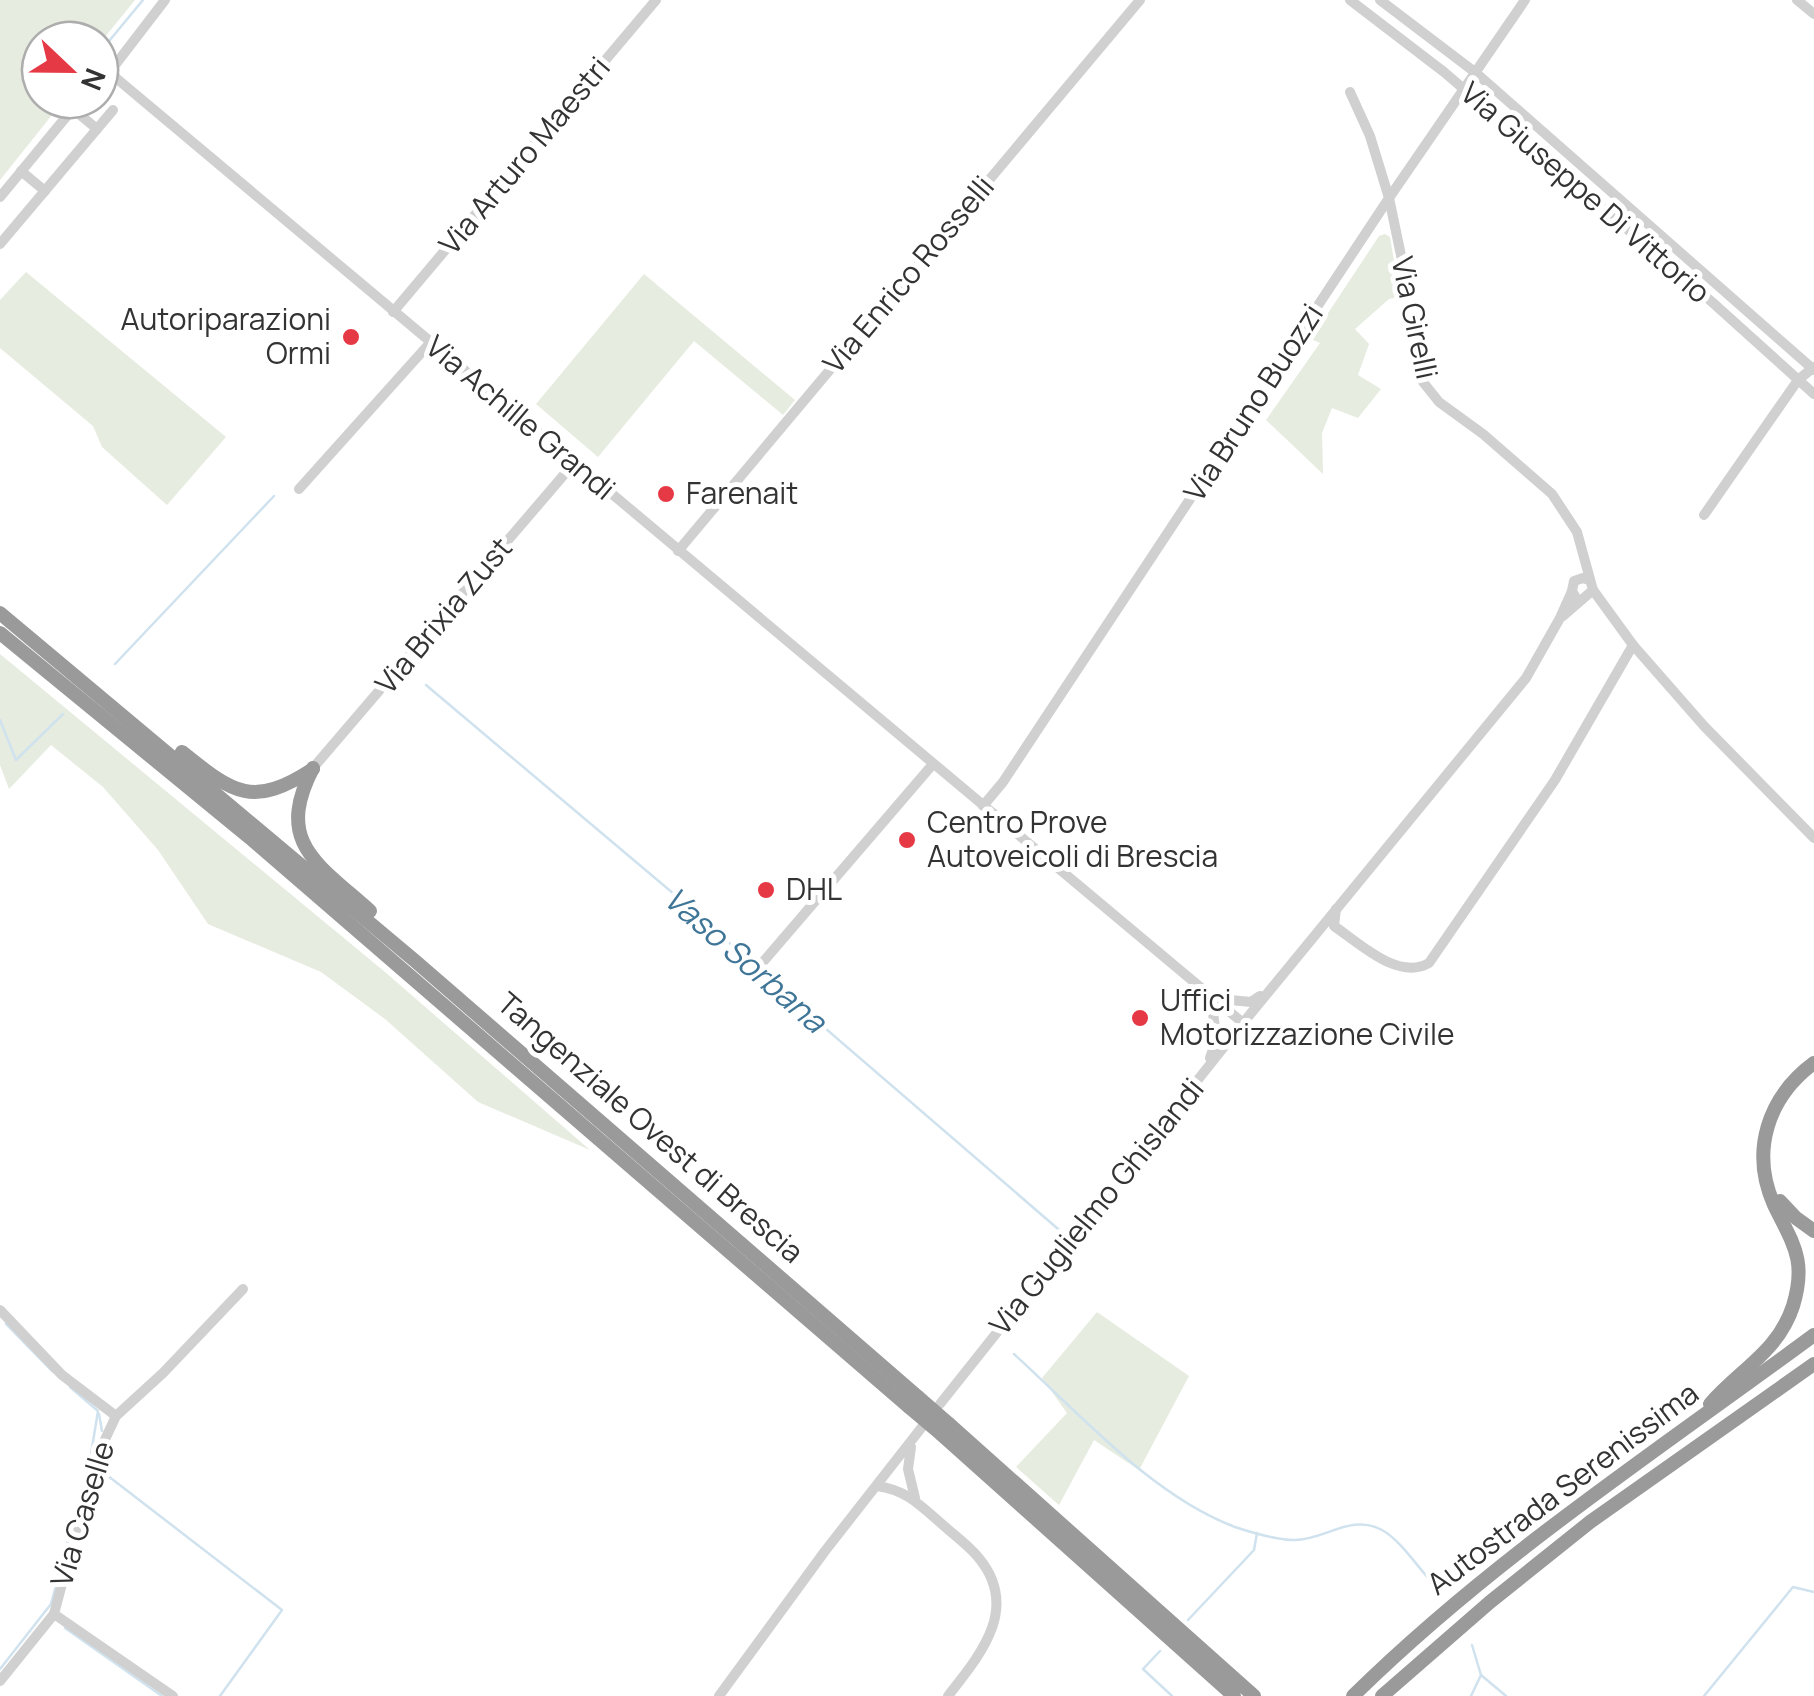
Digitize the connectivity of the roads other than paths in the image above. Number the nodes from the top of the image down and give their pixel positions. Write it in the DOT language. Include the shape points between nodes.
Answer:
graph roads {
  1 [pos="164,0"];
  2 [pos="656,0"];
  3 [pos="1140,0"];
  4 [pos="1350,0"];
  5 [pos="1380,0"];
  6 [pos="1526,0"];
  7 [pos="1797,0"];
  8 [pos="1814,14"];
  9 [pos="120,58"];
  10 [pos="1476,73"];
  11 [pos="120,81"];
  12 [pos="1464,89"];
  13 [pos="1350,92"];
  14 [pos="63,120"];
  15 [pos="89,120"];
  16 [pos="105,120"];
  17 [pos="97,129"];
  18 [pos="21,172"];
  19 [pos="45,191"];
  20 [pos="0,197"];
  21 [pos="1389,198"];
  22 [pos="0,244"];
  23 [pos="393,312"];
  24 [pos="430,343"];
  25 [pos="1813,368"];
  26 [pos="1798,380"];
  27 [pos="1814,394"];
  28 [pos="574,463"];
  29 [pos="298,489"];
  30 [pos="1704,514"];
  31 [pos="678,551"];
  32 [pos="1586,583"];
  33 [pos="1572,591"];
  34 [pos="1582,599"];
  35 [pos="0,612"];
  36 [pos="1560,618"];
  37 [pos="0,633"];
  38 [pos="1633,645"];
  39 [pos="126,717"];
  40 [pos="932,764"];
  41 [pos="313,768"];
  42 [pos="983,806"];
  43 [pos="1814,838"];
  44 [pos="1362,878"];
  45 [pos="1336,909"];
  46 [pos="1334,926"];
  47 [pos="414,960"];
  48 [pos="1292,964"];
  49 [pos="751,976"];
  50 [pos="1269,990"];
  51 [pos="1210,994"];
  52 [pos="1216,1017"];
  53 [pos="1242,1023"];
  54 [pos="1234,1033"];
  55 [pos="1814,1063"];
  56 [pos="1207,1068"];
  57 [pos="1767,1184"];
  58 [pos="1814,1231"];
  59 [pos="243,1289"];
  60 [pos="1,1314"];
  61 [pos="1814,1336"];
  62 [pos="1814,1367"];
  63 [pos="914,1402"];
  64 [pos="940,1404"];
  65 [pos="116,1416"];
  66 [pos="1693,1424"];
  67 [pos="945,1429"];
  68 [pos="877,1486"];
  69 [pos="915,1498"];
  70 [pos="54,1614"];
  71 [pos="0,1681"];
  72 [pos="173,1696"];
  73 [pos="719,1696"];
  74 [pos="948,1696"];
  75 [pos="1234,1696"];
  76 [pos="1254,1696"];
  77 [pos="1353,1696"];
  78 [pos="1382,1696"];
  1 -- 9 [label="street"];
  2 -- 23 [label="street, Via Arturo Maestri"];
  3 -- 31 [label="street, Via Enrico Rosselli"];
  4 -- 12 [label="street, Via Giuseppe Di Vittorio"];
  5 -- 10 [label="street, Via Giuseppe Di Vittorio"];
  6 -- 10 [label="street, Via Bruno Buozzi"];
  7 -- 8 [label="street"];
  10 -- 12 [label="street, Via Bruno Buozzi"];
  10 -- 25 [label="street, Via Giuseppe Di Vittorio"];
  11 -- 23 [label="street, Via Achille Grandi"];
  12 -- 21 [label="street, Via Bruno Buozzi"];
  12 -- 26 [label="street, Via Giuseppe Di Vittorio"];
  13 -- 21 [label="street, Via Girelli"];
  14 -- 18 [label="street"];
  15 -- 17 [label="street"];
  16 -- 17 [label="street"];
  17 -- 19 [label="street"];
  18 -- 19 [label="street"];
  18 -- 20 [label="street"];
  19 -- 22 [label="street"];
  21 -- 32 [label="street, Via Girelli" via="1423,382 1552,494 1578,532"];
  21 -- 42 [label="street, Via Bruno Buozzi"];
  23 -- 24 [label="street, Via Achille Grandi"];
  24 -- 28 [label="street, Via Achille Grandi"];
  24 -- 29 [label="street"];
  25 -- 26 [label="street"];
  26 -- 27 [label="street, Via Giuseppe Di Vittorio"];
  26 -- 30 [label="street"];
  28 -- 31 [label="street, Via Achille Grandi"];
  28 -- 41 [label="street, Via Brixia Zust"];
  31 -- 40 [label="street, Via Achille Grandi"];
  32 -- 33 [label="street"];
  32 -- 34 [label="street"];
  32 -- 38 [label="street, Via Girelli"];
  33 -- 34 [label="street"];
  33 -- 36 [label="street, Via Guglielmo Ghislandi"];
  34 -- 36 [label="street, Via Guglielmo Ghislandi"];
  35 -- 39 [label="highway, Tangenziale Ovest di Brescia"];
  36 -- 44 [label="street, Via Guglielmo Ghislandi" via="1526,678"];
  37 -- 63 [label="highway, Tangenziale Ovest di Brescia"];
  38 -- 43 [label="street, Via Girelli"];
  38 -- 46 [label="street" via="1554,780 1430,963 1394,964"];
  39 -- 41 [label="highway" via="243,791 275,791"];
  39 -- 47 [label="highway, Tangenziale Ovest di Brescia"];
  40 -- 42 [label="street, Via Achille Grandi"];
  40 -- 49 [label="street"];
  41 -- 47 [label="highway" via="297,807 300,836"];
  42 -- 51 [label="street, Via Achille Grandi"];
  44 -- 45 [label="street, Via Guglielmo Ghislandi"];
  44 -- 46 [label="street, Via Guglielmo Ghislandi"];
  45 -- 46 [label="street"];
  45 -- 48 [label="street, Via Guglielmo Ghislandi"];
  46 -- 48 [label="street, Via Guglielmo Ghislandi"];
  47 -- 63 [label="highway, Tangenziale Ovest di Brescia"];
  48 -- 50 [label="street, Via Guglielmo Ghislandi"];
  50 -- 51 [label="street" via="1251,1002"];
  50 -- 53 [label="street, Via Guglielmo Ghislandi"];
  51 -- 52 [label="street"];
  51 -- 53 [label="street, Via Achille Grandi"];
  52 -- 54 [label="street"];
  52 -- 56 [label="street"];
  53 -- 54 [label="street, Via Guglielmo Ghislandi"];
  54 -- 56 [label="street, Via Guglielmo Ghislandi"];
  55 -- 57 [label="highway" via="1788,1085 1768,1120 1762,1157"];
  56 -- 64 [label="street, Via Guglielmo Ghislandi"];
  57 -- 58 [label="highway"];
  57 -- 66 [label="highway" via="1798,1258 1791,1312 1776,1343"];
  59 -- 65 [label="street, Via Caselle"];
  60 -- 65 [label="street, Via Caselle" via="62,1376"];
  61 -- 66 [label="highway, Autostrada Serenissima"];
  62 -- 78 [label="highway, Autostrada Serenissima" via="1590,1522"];
  63 -- 67 [label="highway, Tangenziale Ovest di Brescia, bridge"];
  65 -- 70 [label="street, Via Caselle" via="94,1463"];
  66 -- 77 [label="highway, Autostrada Serenissima" via="1474,1587"];
  67 -- 75 [label="highway, Tangenziale Ovest di Brescia"];
  67 -- 76 [label="highway, Tangenziale Ovest di Brescia"];
  68 -- 69 [label="street"];
  68 -- 69 [label="street" via="918,1432 908,1454"];
  68 -- 73 [label="street"];
  69 -- 74 [label="street" via="978,1557 994,1591 988,1642"];
  70 -- 71 [label="street"];
  70 -- 72 [label="street"];
}
